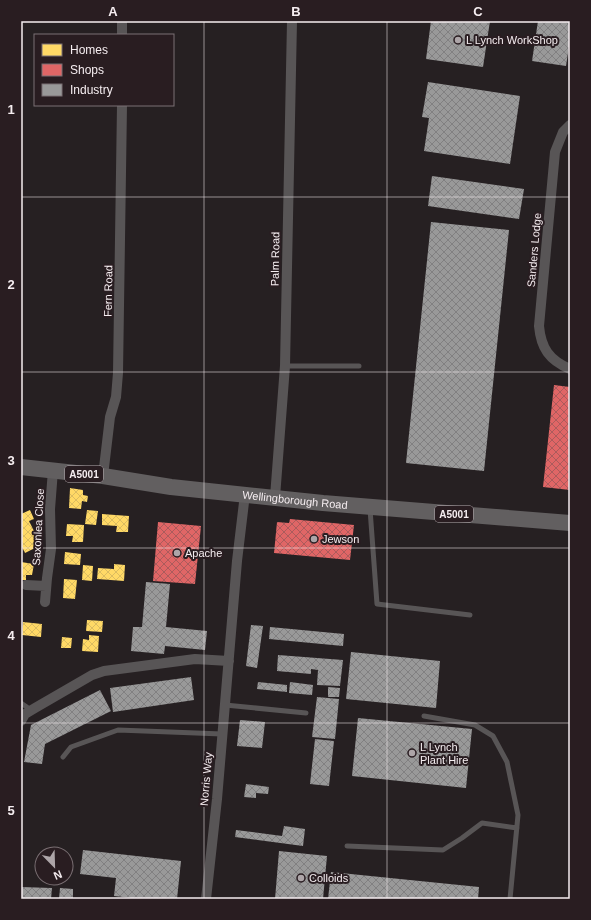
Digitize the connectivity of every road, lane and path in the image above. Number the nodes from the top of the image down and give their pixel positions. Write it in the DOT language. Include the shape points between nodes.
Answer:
graph roads {
  1 [pos="122,21"];
  2 [pos="292,21"];
  3 [pos="122,34"];
  4 [pos="122,106"];
  5 [pos="570,125"];
  6 [pos="285,366"];
  7 [pos="359,366"];
  8 [pos="570,369"];
  9 [pos="21,467"];
  10 [pos="53,470"];
  11 [pos="104,476"];
  12 [pos="245,494"];
  13 [pos="275,497"];
  14 [pos="370,506"];
  15 [pos="570,523"];
  16 [pos="26,585"];
  17 [pos="46,586"];
  18 [pos="45,602"];
  19 [pos="470,614"];
  20 [pos="229,661"];
  21 [pos="21,703"];
  22 [pos="225,705"];
  23 [pos="31,710"];
  24 [pos="306,713"];
  25 [pos="424,716"];
  26 [pos="21,721"];
  27 [pos="222,734"];
  28 [pos="63,757"];
  29 [pos="517,828"];
  30 [pos="347,846"];
  31 [pos="206,899"];
  32 [pos="510,899"];
  1 -- 3 [label="street"];
  2 -- 6 [label="street, Palm Road"];
  4 -- 11 [label="street, Fern Road" via="118,373 116,397 110,417"];
  5 -- 8 [label="street, Sanders Lodge" via="563,132 555,152 539,326 542,342 548,354 558,364"];
  6 -- 7 [label="lane"];
  6 -- 13 [label="street, Palm Road"];
  9 -- 10 [label="main road, Wellingborough Road / A5001"];
  10 -- 11 [label="main road, Wellingborough Road / A5001"];
  10 -- 17 [label="street, Saxonlea Close" via="51,548"];
  11 -- 12 [label="main road, Wellingborough Road / A5001" via="171,487"];
  12 -- 13 [label="main road, Wellingborough Road / A5001"];
  12 -- 20 [label="street, Norris Way"];
  13 -- 14 [label="main road, Wellingborough Road / A5001"];
  14 -- 15 [label="main road, Wellingborough Road / A5001"];
  14 -- 19 [label="lane" via="377,604"];
  16 -- 17 [label="street"];
  17 -- 18 [label="street, Saxonlea Close"];
  20 -- 22 [label="street, Norris Way"];
  20 -- 23 [label="street" via="195,659 104,671 92,675"];
  21 -- 23 [label="lane"];
  22 -- 24 [label="lane"];
  22 -- 27 [label="street, Norris Way"];
  23 -- 26 [label="street"];
  25 -- 29 [label="lane" via="475,725 493,736 507,762 518,815"];
  27 -- 28 [label="lane" via="118,730 71,747"];
  27 -- 31 [label="street, Norris Way"];
  29 -- 30 [label="lane" via="482,823 443,850"];
  29 -- 32 [label="lane"];
}
